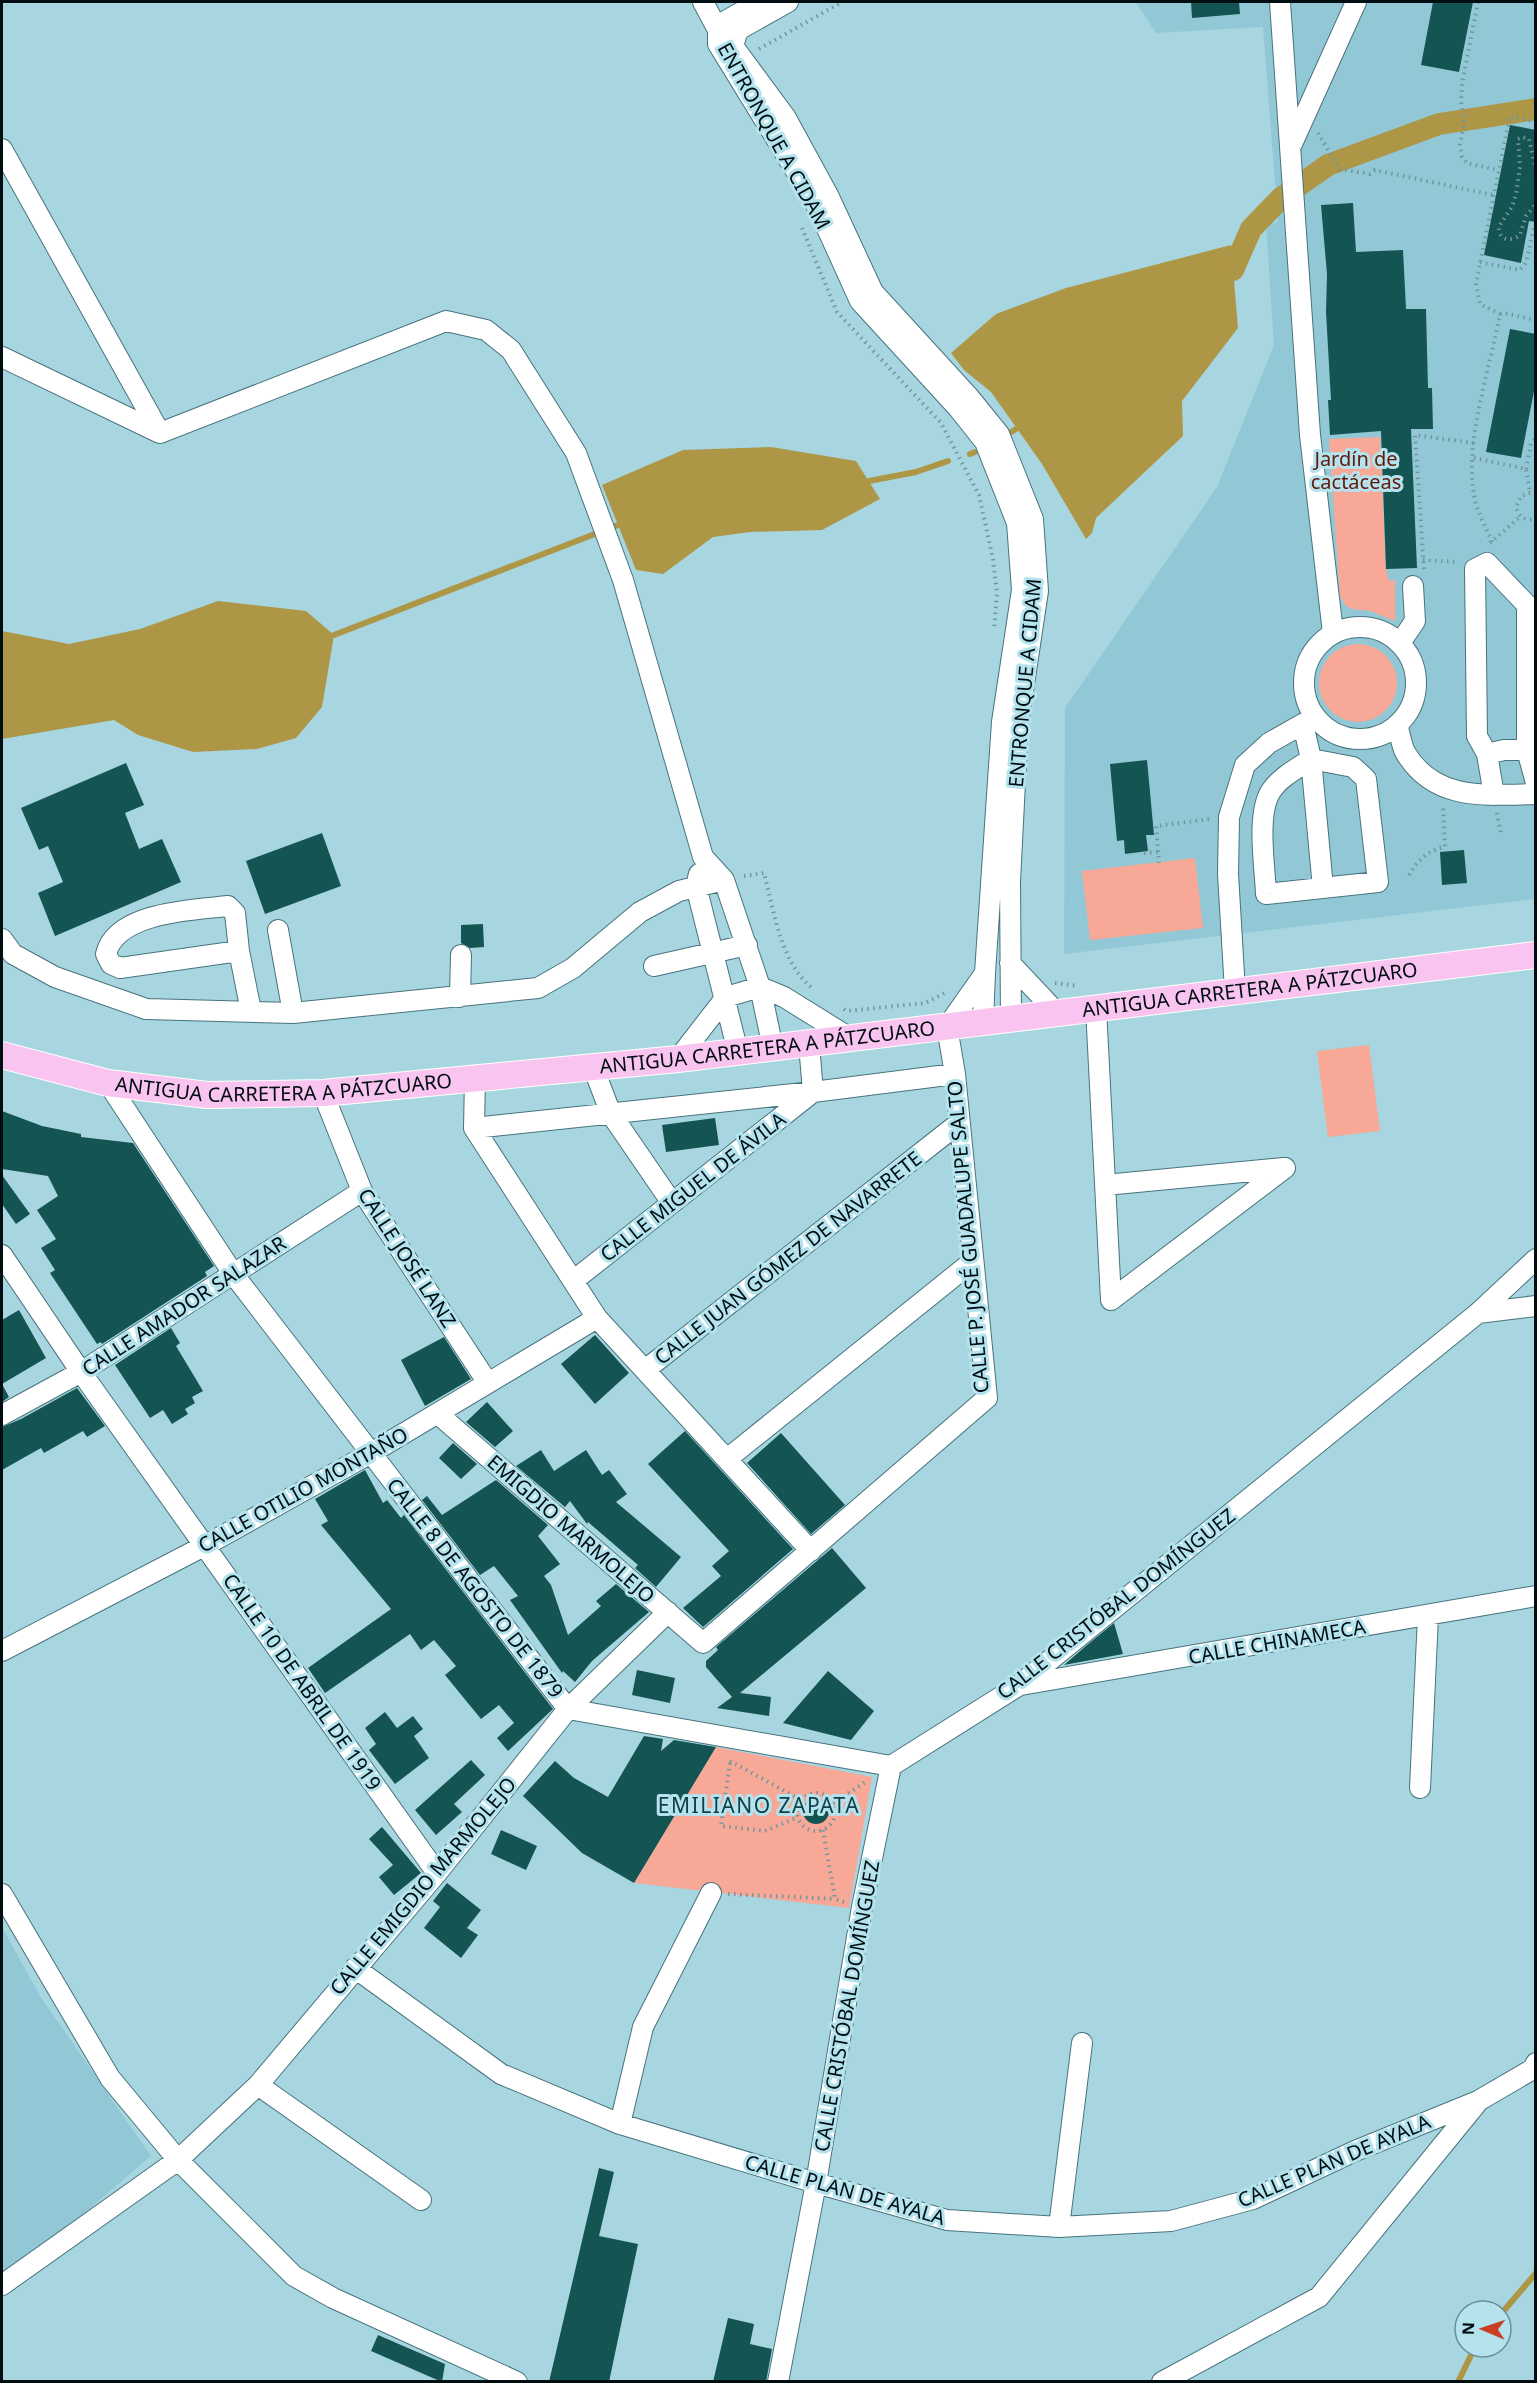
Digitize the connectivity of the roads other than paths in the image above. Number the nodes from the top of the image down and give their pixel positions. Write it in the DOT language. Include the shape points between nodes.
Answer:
graph roads {
  1 [pos="703,2"];
  2 [pos="759,2"];
  3 [pos="788,2"];
  4 [pos="1280,2"];
  5 [pos="1356,2"];
  6 [pos="726,34"];
  7 [pos="1291,147"];
  8 [pos="2,149"];
  9 [pos="2,357"];
  10 [pos="159,433"];
  11 [pos="1413,586"];
  12 [pos="1334,633"];
  13 [pos="1400,643"];
  14 [pos="1309,721"];
  15 [pos="1398,725"];
  16 [pos="1527,750"];
  17 [pos="1487,754"];
  18 [pos="1311,759"];
  19 [pos="1536,783"];
  20 [pos="1536,794"];
  21 [pos="1494,795"];
  22 [pos="703,857"];
  23 [pos="724,880"];
  24 [pos="1001,880"];
  25 [pos="696,885"];
  26 [pos="1323,888"];
  27 [pos="278,930"];
  28 [pos="2,939"];
  29 [pos="747,945"];
  30 [pos="239,951"];
  31 [pos="713,952"];
  32 [pos="461,955"];
  33 [pos="1536,955"];
  34 [pos="1010,963"];
  35 [pos="654,966"];
  36 [pos="984,973"];
  37 [pos="760,987"];
  38 [pos="1235,991"];
  39 [pos="460,997"];
  40 [pos="726,997"];
  41 [pos="1089,998"];
  42 [pos="251,1011"];
  43 [pos="293,1013"];
  44 [pos="1057,1013"];
  45 [pos="1011,1019"];
  46 [pos="983,1022"];
  47 [pos="947,1027"];
  48 [pos="850,1038"];
  49 [pos="809,1044"];
  50 [pos="773,1048"];
  51 [pos="738,1052"];
  52 [pos="2,1055"];
  53 [pos="678,1059"];
  54 [pos="593,1067"];
  55 [pos="954,1074"];
  56 [pos="475,1078"];
  57 [pos="108,1083"];
  58 [pos="813,1092"];
  59 [pos="323,1093"];
  60 [pos="611,1114"];
  61 [pos="959,1123"];
  62 [pos="474,1128"];
  63 [pos="1105,1185"];
  64 [pos="362,1191"];
  65 [pos="672,1203"];
  66 [pos="2,1256"];
  67 [pos="1536,1259"];
  68 [pos="973,1261"];
  69 [pos="234,1275"];
  70 [pos="573,1281"];
  71 [pos="1536,1306"];
  72 [pos="1478,1313"];
  73 [pos="597,1318"];
  74 [pos="645,1370"];
  75 [pos="81,1372"];
  76 [pos="488,1383"];
  77 [pos="438,1414"];
  78 [pos="2,1415"];
  79 [pos="371,1453"];
  80 [pos="727,1459"];
  81 [pos="206,1545"];
  82 [pos="812,1551"];
  83 [pos="1536,1596"];
  84 [pos="668,1612"];
  85 [pos="1428,1616"];
  86 [pos="703,1643"];
  87 [pos="2,1651"];
  88 [pos="1018,1686"];
  89 [pos="568,1708"];
  90 [pos="891,1766"];
  91 [pos="1420,1788"];
  92 [pos="437,1873"];
  93 [pos="711,1893"];
  94 [pos="2,1894"];
  95 [pos="355,1968"];
  96 [pos="1082,2043"];
  97 [pos="1534,2066"];
  98 [pos="258,2085"];
  99 [pos="1478,2101"];
  100 [pos="620,2124"];
  101 [pos="178,2160"];
  102 [pos="816,2183"];
  103 [pos="421,2200"];
  104 [pos="1059,2227"];
  105 [pos="2,2285"];
  106 [pos="517,2382"];
  107 [pos="778,2382"];
  108 [pos="1162,2382"];
  1 -- 6 [label="street"];
  2 -- 6 [label="street, ENTRONQUE A CIDAM" via="722,23"];
  3 -- 6 [label="street, ENTRONQUE A CIDAM"];
  4 -- 7 [label="street"];
  5 -- 7 [label="street"];
  6 -- 24 [label="street, ENTRONQUE A CIDAM" via="786,118 828,195 866,296 969,398 999,434 1033,519 1038,591 1010,723"];
  7 -- 12 [label="street" via="1310,435"];
  8 -- 10 [label="street"];
  9 -- 10 [label="street"];
  10 -- 22 [label="street" via="446,321 486,330 511,350 576,453 623,580"];
  11 -- 13 [label="street" via="1415,621"];
  12 -- 13 [label="street" via="1350,627 1369,627 1386,632"];
  12 -- 14 [label="street" via="1320,642 1305,671"];
  13 -- 15 [label="street" via="1411,658 1416,675 1409,711"];
  14 -- 15 [label="street" via="1346,738 1364,739 1382,735"];
  14 -- 18 [label="street"];
  14 -- 38 [label="street" via="1269,742 1245,765 1229,817"];
  15 -- 21 [label="street" via="1405,752 1428,778 1457,793"];
  16 -- 17 [label="street"];
  16 -- 17 [label="street" via="1527,605 1487,563 1475,569 1477,736"];
  16 -- 19 [label="street"];
  17 -- 21 [label="street"];
  18 -- 26 [label="street"];
  18 -- 26 [label="street" via="1270,791 1263,812 1266,894"];
  18 -- 26 [label="street" via="1353,767 1366,778 1378,882"];
  20 -- 21 [label="street"];
  22 -- 23 [label="street"];
  22 -- 25 [label="street"];
  23 -- 25 [label="street"];
  23 -- 29 [label="street"];
  24 -- 34 [label="street, ENTRONQUE A CIDAM"];
  24 -- 36 [label="street, ENTRONQUE A CIDAM"];
  25 -- 31 [label="street"];
  25 -- 39 [label="street" via="640,912 573,968 538,988"];
  27 -- 43 [label="street"];
  28 -- 42 [label="street" via="13,954 55,977 146,1009"];
  29 -- 31 [label="street"];
  29 -- 37 [label="street"];
  30 -- 30 [label="street" via="235,913 228,906 164,914 130,925 109,942 106,954 111,964 120,968"];
  30 -- 42 [label="street"];
  31 -- 35 [label="street"];
  31 -- 40 [label="street"];
  32 -- 39 [label="street"];
  33 -- 38 [label="main road, ANTIGUA CARRETERA A PÁTZCUARO"];
  34 -- 44 [label="street"];
  34 -- 45 [label="street, ENTRONQUE A CIDAM"];
  36 -- 46 [label="street, ENTRONQUE A CIDAM"];
  36 -- 47 [label="street"];
  37 -- 40 [label="street"];
  37 -- 48 [label="street" via="784,997"];
  37 -- 50 [label="street"];
  38 -- 41 [label="main road, ANTIGUA CARRETERA A PÁTZCUARO"];
  39 -- 43 [label="street"];
  40 -- 51 [label="street"];
  40 -- 53 [label="street"];
  41 -- 44 [label="main road, ANTIGUA CARRETERA A PÁTZCUARO"];
  41 -- 63 [label="street"];
  42 -- 43 [label="street"];
  44 -- 45 [label="main road, ANTIGUA CARRETERA A PÁTZCUARO"];
  45 -- 46 [label="main road, ANTIGUA CARRETERA A PÁTZCUARO"];
  46 -- 47 [label="main road, ANTIGUA CARRETERA A PÁTZCUARO"];
  47 -- 48 [label="main road, ANTIGUA CARRETERA A PÁTZCUARO"];
  47 -- 55 [label="street, CALLE P. JOSÉ GUADALUPE SALTO"];
  48 -- 49 [label="main road, ANTIGUA CARRETERA A PÁTZCUARO"];
  49 -- 50 [label="main road, ANTIGUA CARRETERA A PÁTZCUARO"];
  49 -- 58 [label="street"];
  50 -- 51 [label="main road, ANTIGUA CARRETERA A PÁTZCUARO"];
  51 -- 53 [label="main road, ANTIGUA CARRETERA A PÁTZCUARO"];
  52 -- 57 [label="main road, ANTIGUA CARRETERA A PÁTZCUARO"];
  53 -- 54 [label="main road, ANTIGUA CARRETERA A PÁTZCUARO"];
  54 -- 56 [label="main road, ANTIGUA CARRETERA A PÁTZCUARO"];
  54 -- 60 [label="street"];
  55 -- 58 [label="street"];
  55 -- 61 [label="street, CALLE P. JOSÉ GUADALUPE SALTO"];
  56 -- 59 [label="main road, ANTIGUA CARRETERA A PÁTZCUARO"];
  56 -- 62 [label="street"];
  57 -- 59 [label="main road, ANTIGUA CARRETERA A PÁTZCUARO" via="207,1095"];
  57 -- 69 [label="street, CALLE 8 DE AGOSTO DE 1879"];
  58 -- 60 [label="street"];
  58 -- 65 [label="street, CALLE MIGUEL DE ÁVILA"];
  59 -- 64 [label="street, CALLE JOSÉ LANZ"];
  60 -- 62 [label="street"];
  60 -- 65 [label="street"];
  61 -- 68 [label="street, CALLE P. JOSÉ GUADALUPE SALTO"];
  61 -- 74 [label="street, CALLE JUAN GÓMEZ DE NAVARRETE"];
  62 -- 70 [label="street"];
  63 -- 63 [label="street" via="1111,1300 1285,1168 1161,1180"];
  64 -- 69 [label="street, CALLE AMADOR SALAZAR"];
  64 -- 76 [label="street, CALLE JOSÉ LANZ"];
  65 -- 70 [label="street, CALLE MIGUEL DE ÁVILA"];
  66 -- 75 [label="street, CALLE 10 DE ABRIL DE 1919"];
  67 -- 72 [label="street, CALLE CRISTÓBAL DOMÍNGUEZ"];
  68 -- 80 [label="street"];
  68 -- 82 [label="street, CALLE P. JOSÉ GUADALUPE SALTO" via="987,1398"];
  69 -- 75 [label="street, CALLE AMADOR SALAZAR"];
  69 -- 79 [label="street, CALLE 8 DE AGOSTO DE 1879"];
  70 -- 73 [label="street"];
  71 -- 72 [label="street"];
  72 -- 88 [label="street, CALLE CRISTÓBAL DOMÍNGUEZ"];
  73 -- 74 [label="street"];
  73 -- 76 [label="street, CALLE OTILIO MONTAÑO"];
  74 -- 80 [label="street"];
  75 -- 78 [label="street, CALLE AMADOR SALAZAR"];
  75 -- 81 [label="street, CALLE 10 DE ABRIL DE 1919"];
  76 -- 77 [label="street, CALLE OTILIO MONTAÑO"];
  77 -- 79 [label="street, CALLE OTILIO MONTAÑO"];
  77 -- 84 [label="street, EMIGDIO MARMOLEJO"];
  79 -- 81 [label="street, CALLE OTILIO MONTAÑO"];
  79 -- 89 [label="street, CALLE 8 DE AGOSTO DE 1879"];
  80 -- 82 [label="street"];
  81 -- 87 [label="street, CALLE OTILIO MONTAÑO"];
  81 -- 92 [label="street, CALLE 10 DE ABRIL DE 1919"];
  82 -- 86 [label="street, CALLE P. JOSÉ GUADALUPE SALTO"];
  83 -- 85 [label="street, CALLE CHINAMECA"];
  84 -- 86 [label="street, EMIGDIO MARMOLEJO"];
  84 -- 89 [label="street, CALLE EMIGDIO MARMOLEJO"];
  85 -- 88 [label="street, CALLE CHINAMECA"];
  85 -- 91 [label="street"];
  88 -- 90 [label="street, CALLE CRISTÓBAL DOMÍNGUEZ"];
  89 -- 90 [label="street, CALLE 8 DE AGOSTO DE 1879"];
  89 -- 92 [label="street, CALLE EMIGDIO MARMOLEJO"];
  90 -- 102 [label="street, CALLE CRISTÓBAL DOMÍNGUEZ" via="862,1908"];
  92 -- 95 [label="street, CALLE EMIGDIO MARMOLEJO"];
  93 -- 100 [label="street" via="643,2026"];
  94 -- 101 [label="street" via="110,2078"];
  95 -- 98 [label="street, CALLE EMIGDIO MARMOLEJO"];
  95 -- 100 [label="street, CALLE PLAN DE AYALA" via="501,2074"];
  96 -- 104 [label="street"];
  97 -- 99 [label="street, CALLE PLAN DE AYALA"];
  98 -- 101 [label="street, CALLE EMIGDIO MARMOLEJO"];
  98 -- 103 [label="street"];
  99 -- 104 [label="street, CALLE PLAN DE AYALA" via="1355,2151 1253,2199 1171,2220"];
  99 -- 108 [label="street" via="1319,2297"];
  100 -- 102 [label="street, CALLE PLAN DE AYALA"];
  101 -- 105 [label="street, CALLE EMIGDIO MARMOLEJO"];
  101 -- 106 [label="street" via="294,2276 333,2298"];
  102 -- 104 [label="street, CALLE PLAN DE AYALA" via="947,2220"];
  102 -- 107 [label="street, CALLE CRISTÓBAL DOMÍNGUEZ"];
}
